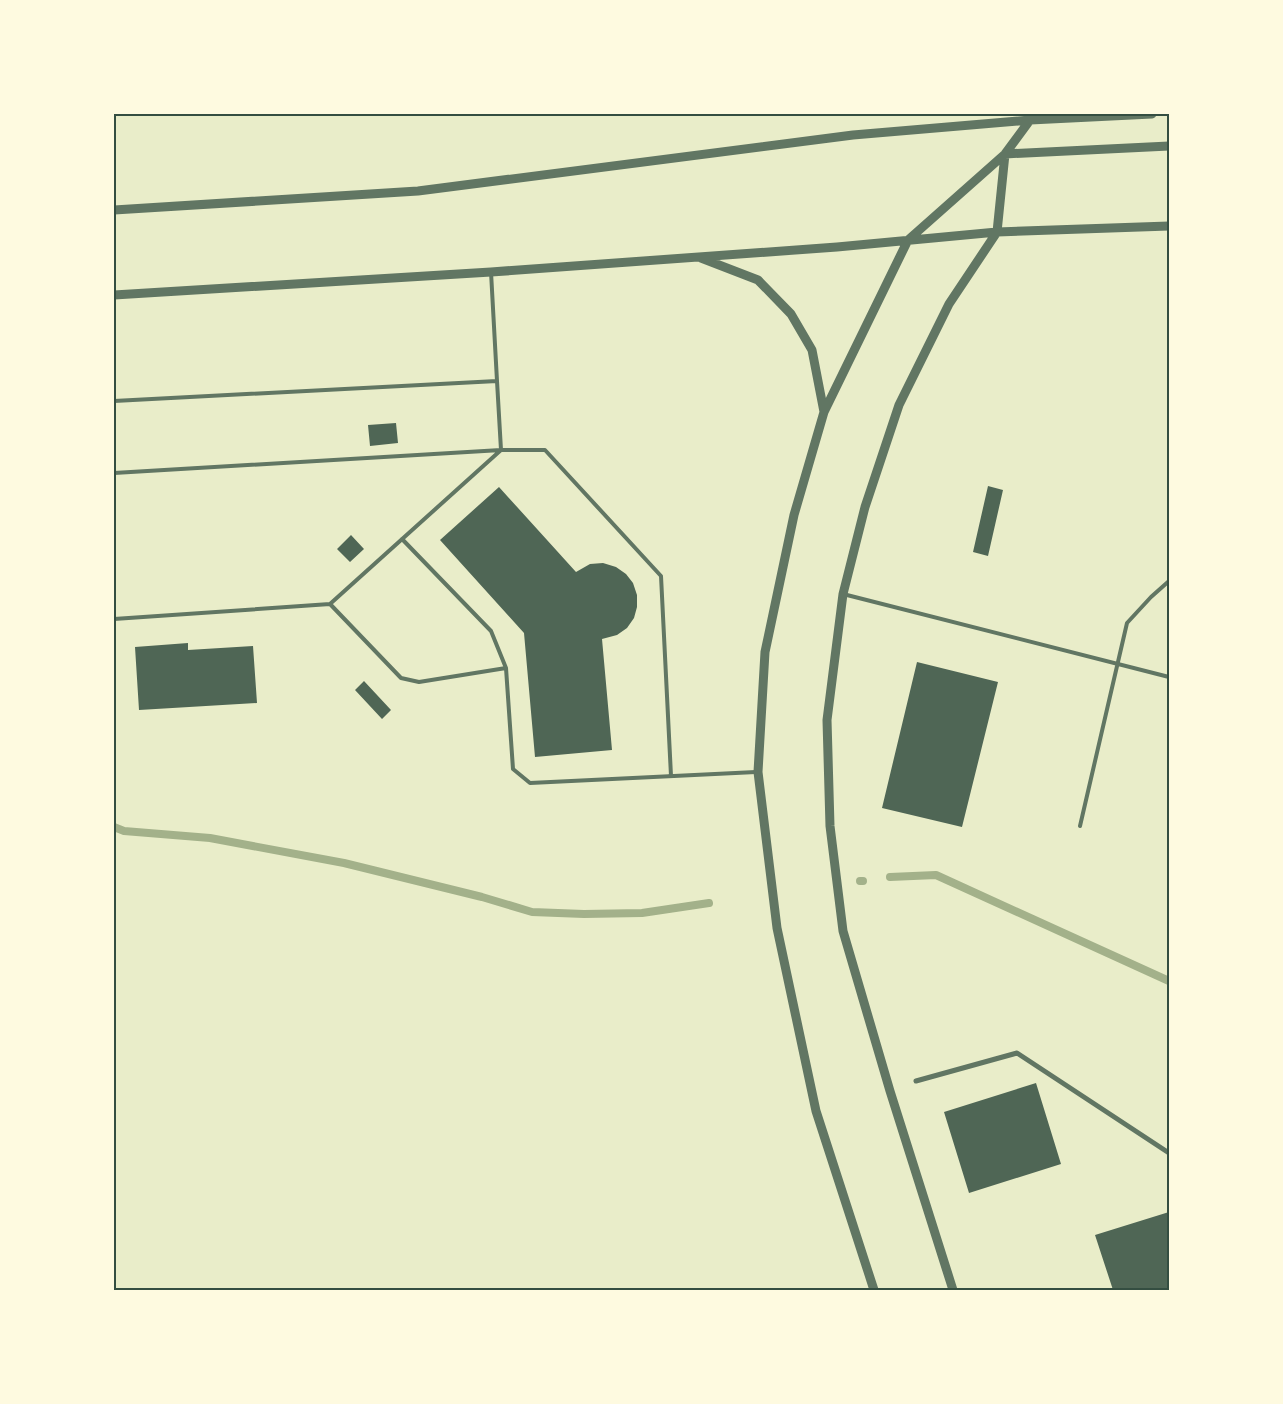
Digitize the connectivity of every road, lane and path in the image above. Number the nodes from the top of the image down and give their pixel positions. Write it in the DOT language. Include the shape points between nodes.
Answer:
graph roads {
  1 [pos="1152,114"];
  2 [pos="1033,117"];
  3 [pos="1169,146"];
  4 [pos="1005,154"];
  5 [pos="114,210"];
  6 [pos="1169,226"];
  7 [pos="996,232"];
  8 [pos="908,240"];
  9 [pos="698,257"];
  10 [pos="491,272"];
  11 [pos="114,295"];
  12 [pos="497,380"];
  13 [pos="114,401"];
  14 [pos="824,412"];
  15 [pos="501,450"];
  16 [pos="114,473"];
  17 [pos="402,539"];
  18 [pos="1169,582"];
  19 [pos="843,594"];
  20 [pos="330,604"];
  21 [pos="114,618"];
  22 [pos="1116,663"];
  23 [pos="506,668"];
  24 [pos="1169,677"];
  25 [pos="758,772"];
  26 [pos="671,776"];
  27 [pos="1080,826"];
  28 [pos="916,1081"];
  29 [pos="1169,1153"];
  30 [pos="874,1290"];
  31 [pos="953,1290"];
  1 -- 2 [label="street"];
  2 -- 4 [label="street"];
  2 -- 5 [label="street" via="852,135 418,190"];
  3 -- 4 [label="street"];
  4 -- 7 [label="street"];
  4 -- 8 [label="street"];
  6 -- 7 [label="street"];
  7 -- 8 [label="street"];
  7 -- 19 [label="street" via="949,304 899,406 865,507"];
  8 -- 9 [label="street"];
  8 -- 14 [label="street"];
  9 -- 10 [label="street"];
  9 -- 14 [label="street" via="758,280 791,314 812,350"];
  10 -- 11 [label="street"];
  10 -- 12 [label="lane"];
  12 -- 13 [label="lane"];
  12 -- 15 [label="lane"];
  14 -- 25 [label="street" via="794,514 765,652"];
  15 -- 16 [label="lane"];
  15 -- 17 [label="lane"];
  15 -- 26 [label="lane" via="545,450 661,576"];
  17 -- 20 [label="lane"];
  17 -- 23 [label="lane" via="491,631"];
  18 -- 22 [label="lane" via="1150,597 1127,623"];
  19 -- 22 [label="lane"];
  19 -- 31 [label="street" via="827,720 830,826 843,931"];
  20 -- 21 [label="lane"];
  20 -- 23 [label="lane" via="401,678 419,682"];
  22 -- 24 [label="lane"];
  22 -- 27 [label="lane"];
  23 -- 26 [label="lane" via="513,769 530,784"];
  25 -- 26 [label="lane"];
  25 -- 30 [label="street" via="777,928 816,1111"];
  28 -- 29 [label="street" via="1017,1053"];
}
